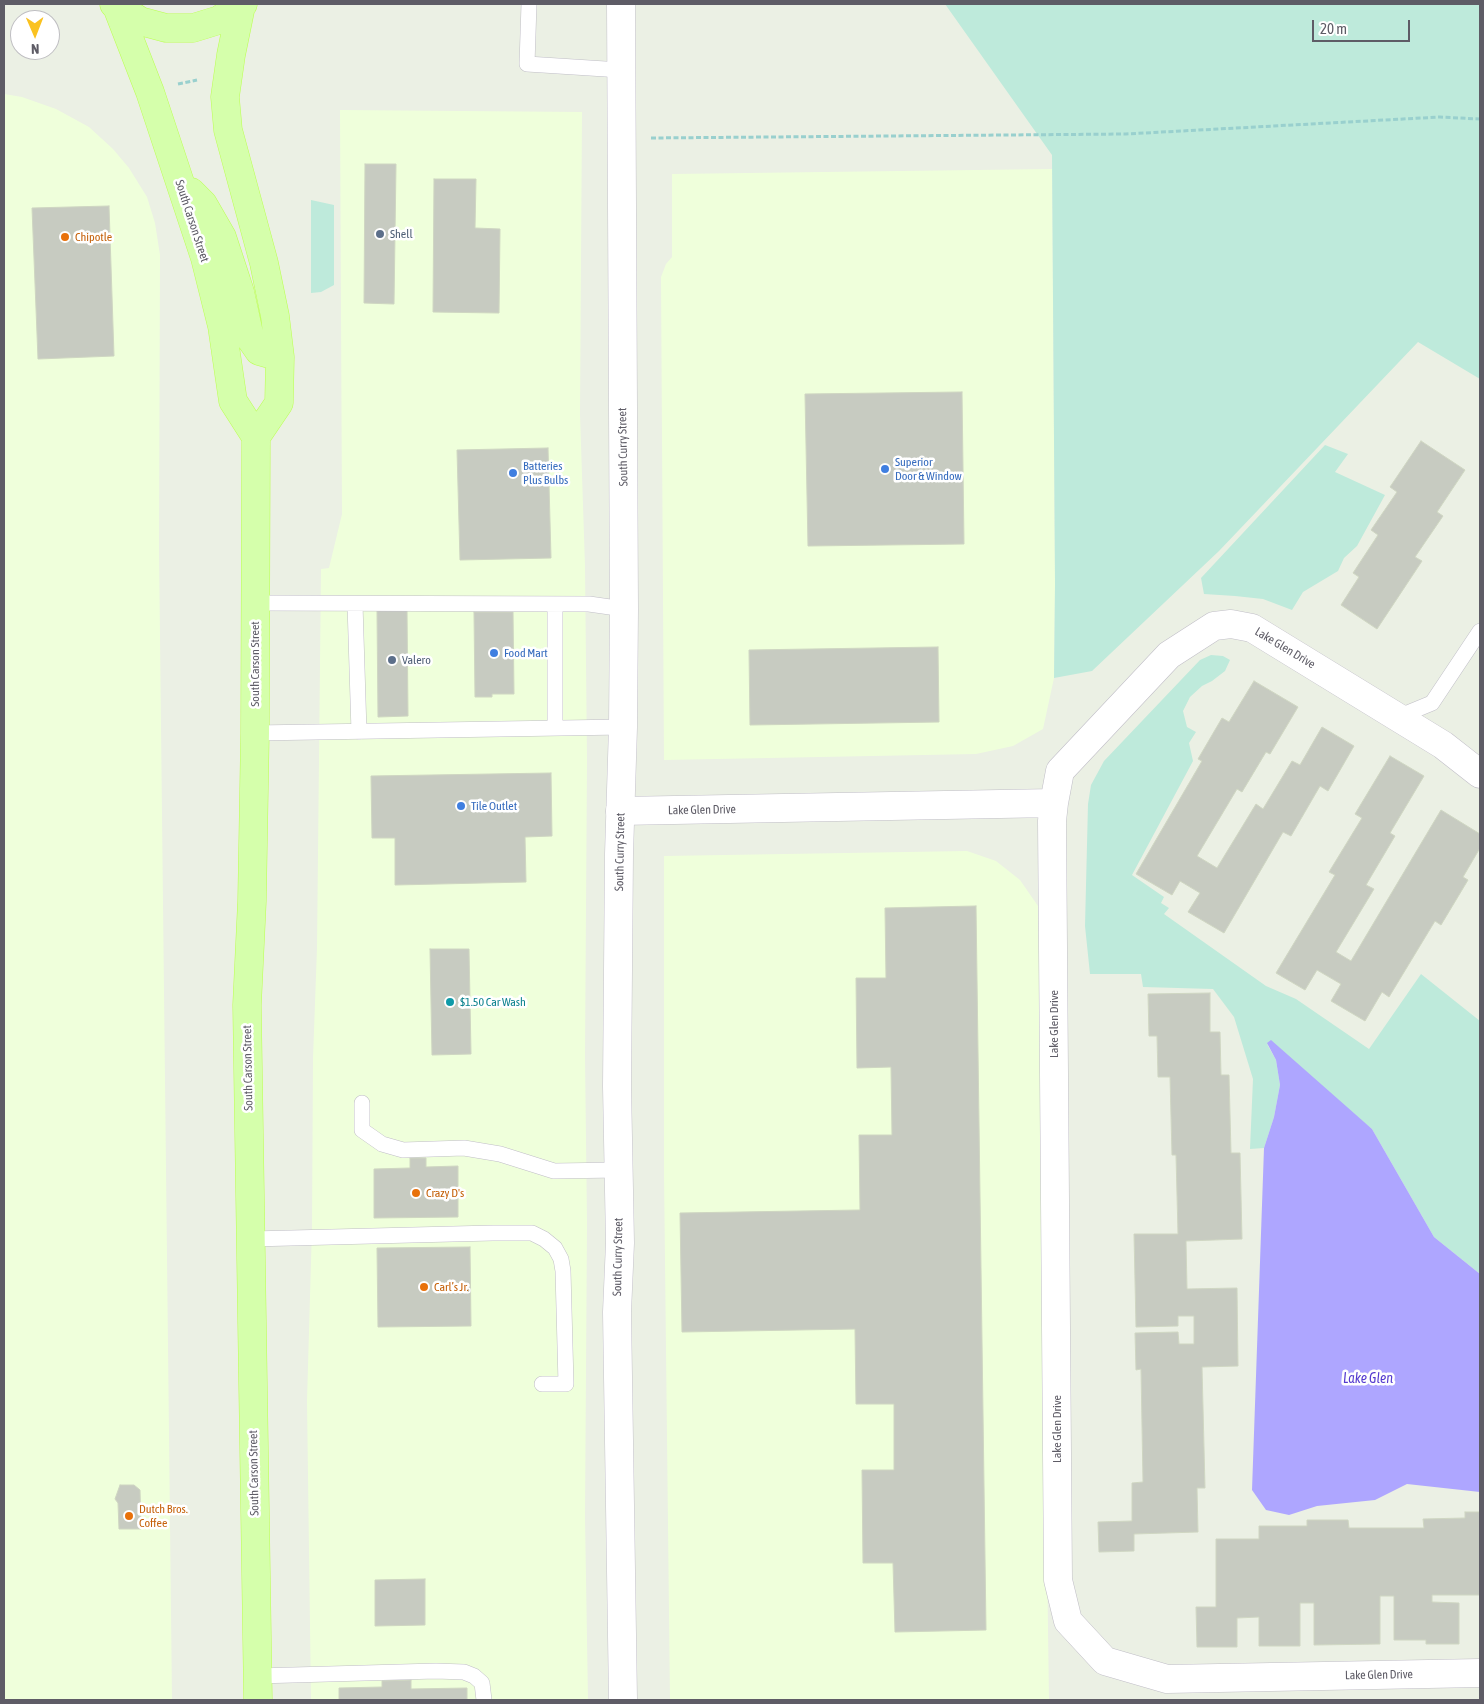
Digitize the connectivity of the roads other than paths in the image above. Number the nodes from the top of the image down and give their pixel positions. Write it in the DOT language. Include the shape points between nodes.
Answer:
graph roads {
  1 [pos="528,4"];
  2 [pos="621,4"];
  3 [pos="115,5"];
  4 [pos="242,5"];
  5 [pos="621,70"];
  6 [pos="179,180"];
  7 [pos="280,357"];
  8 [pos="256,437"];
  9 [pos="256,603"];
  10 [pos="356,604"];
  11 [pos="555,604"];
  12 [pos="624,609"];
  13 [pos="1480,631"];
  14 [pos="1398,717"];
  15 [pos="555,727"];
  16 [pos="623,727"];
  17 [pos="358,732"];
  18 [pos="255,733"];
  19 [pos="1480,774"];
  20 [pos="1054,802"];
  21 [pos="620,811"];
  22 [pos="362,1103"];
  23 [pos="618,1170"];
  24 [pos="251,1239"];
  25 [pos="542,1384"];
  26 [pos="1480,1673"];
  27 [pos="258,1688"];
  28 [pos="484,1700"];
  29 [pos="623,1700"];
  1 -- 5 [label="lane" via="527,64"];
  2 -- 5 [label="street, South Curry Street"];
  3 -- 4 [label="main road" via="140,21 166,28 193,28 219,20"];
  3 -- 6 [label="main road, South Carson Street" via="150,92"];
  4 -- 7 [label="main road" via="225,97 228,130 264,262"];
  5 -- 12 [label="street, South Curry Street"];
  6 -- 7 [label="main road" via="203,204 222,237 240,292 250,338 259,351"];
  6 -- 8 [label="main road, South Carson Street" via="205,258 222,326 233,401"];
  7 -- 8 [label="main road" via="279,403"];
  8 -- 9 [label="main road, South Carson Street"];
  9 -- 10 [label="lane"];
  9 -- 18 [label="main road, South Carson Street"];
  10 -- 11 [label="lane"];
  10 -- 17 [label="lane"];
  11 -- 12 [label="lane"];
  11 -- 15 [label="lane"];
  12 -- 16 [label="street, South Curry Street"];
  13 -- 14 [label="lane" via="1432,703"];
  14 -- 19 [label="street, Lake Glen Drive" via="1443,745"];
  14 -- 20 [label="street, Lake Glen Drive" via="1252,628 1231,624 1214,626 1169,655 1060,772"];
  15 -- 16 [label="lane"];
  15 -- 17 [label="lane"];
  16 -- 21 [label="street, South Curry Street"];
  17 -- 18 [label="lane"];
  18 -- 24 [label="main road, South Carson Street" via="247,1005"];
  20 -- 21 [label="street, Lake Glen Drive"];
  20 -- 26 [label="street, Lake Glen Drive" via="1058,1580 1068,1621 1105,1661 1167,1679"];
  21 -- 23 [label="street, South Curry Street"];
  22 -- 23 [label="lane" via="362,1130 382,1144 404,1150 464,1148 500,1154 554,1170"];
  23 -- 29 [label="street, South Curry Street"];
  24 -- 25 [label="lane" via="532,1233 555,1248 563,1271 566,1384"];
  24 -- 27 [label="main road, South Carson Street"];
  27 -- 28 [label="lane" via="436,1671 464,1672 482,1683"];
}
